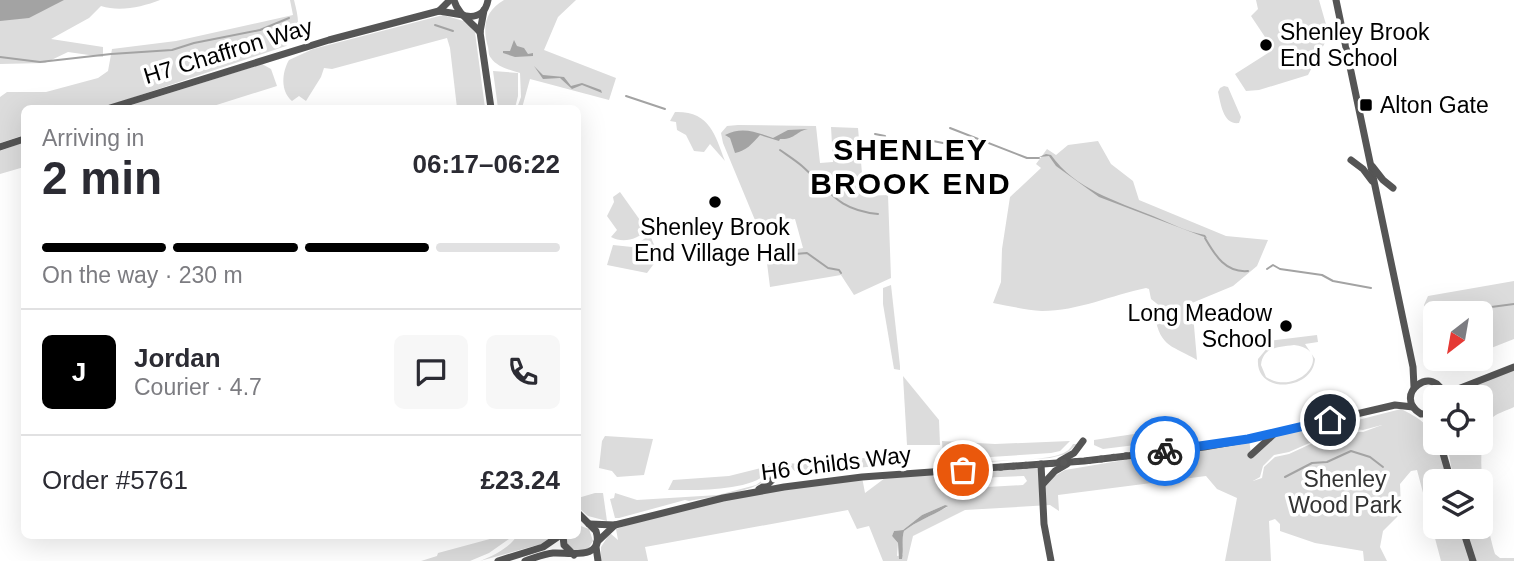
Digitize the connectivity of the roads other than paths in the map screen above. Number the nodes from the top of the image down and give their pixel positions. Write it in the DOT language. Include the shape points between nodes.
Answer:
graph roads {
  1 [pos="452,0"];
  2 [pos="495,0"];
  3 [pos="1336,0"];
  4 [pos="486,6"];
  5 [pos="439,11"];
  6 [pos="465,15"];
  7 [pos="480,32"];
  8 [pos="120,105"];
  9 [pos="491,105"];
  10 [pos="21,140"];
  11 [pos="0,147"];
  12 [pos="1351,160"];
  13 [pos="1370,163"];
  14 [pos="1374,184"];
  15 [pos="1393,188"];
  16 [pos="1413,367"];
  17 [pos="1514,367"];
  18 [pos="1430,382"];
  19 [pos="1435,385"];
  20 [pos="1449,385"];
  21 [pos="1467,385"];
  22 [pos="1413,389"];
  23 [pos="1391,406"];
  24 [pos="1413,407"];
  25 [pos="1423,414"];
  26 [pos="1274,433"];
  27 [pos="1083,441"];
  28 [pos="1251,455"];
  29 [pos="1071,462"];
  30 [pos="1056,463"];
  31 [pos="1041,464"];
  32 [pos="782,470"];
  33 [pos="1043,484"];
  34 [pos="752,493"];
  35 [pos="584,523"];
  36 [pos="615,525"];
  37 [pos="556,539"];
  38 [pos="562,539"];
  39 [pos="1466,539"];
  40 [pos="596,544"];
  41 [pos="580,557"];
  42 [pos="498,561"];
  43 [pos="525,561"];
  44 [pos="598,561"];
  45 [pos="1051,561"];
  46 [pos="1472,561"];
  1 -- 5 [label="street"];
  1 -- 6 [label="street"];
  2 -- 4 [label="street"];
  3 -- 13 [label="street"];
  4 -- 6 [label="street" via="476,16"];
  4 -- 7 [label="street"];
  5 -- 6 [label="street, H7 Chaffron Way"];
  5 -- 8 [label="street, H7 Chaffron Way" via="314,44"];
  6 -- 7 [label="street"];
  7 -- 9 [label="street"];
  10 -- 11 [label="street"];
  12 -- 14 [label="street"];
  13 -- 14 [label="street"];
  13 -- 15 [label="street"];
  14 -- 16 [label="street"];
  16 -- 18 [label="street"];
  16 -- 22 [label="street"];
  17 -- 21 [label="street"];
  18 -- 19 [label="street"];
  18 -- 20 [label="street"];
  18 -- 22 [label="street, H6 Childs Way"];
  22 -- 23 [label="street, H6 Childs Way"];
  22 -- 24 [label="street"];
  23 -- 24 [label="street, H6 Childs Way"];
  23 -- 26 [label="street, H6 Childs Way"];
  24 -- 25 [label="street, H6 Childs Way"];
  26 -- 28 [label="street"];
  26 -- 29 [label="street, H6 Childs Way"];
  27 -- 30 [label="street" via="1074,453"];
  29 -- 30 [label="street, H6 Childs Way"];
  29 -- 33 [label="street"];
  30 -- 31 [label="street, H6 Childs Way"];
  31 -- 33 [label="street"];
  31 -- 34 [label="street, H6 Childs Way" via="900,474"];
  32 -- 34 [label="street"];
  33 -- 45 [label="street"];
  34 -- 36 [label="street, H6 Childs Way"];
  35 -- 36 [label="street, H6 Childs Way"];
  35 -- 40 [label="street" via="596,531"];
  36 -- 40 [label="street"];
  37 -- 42 [label="street"];
  38 -- 41 [label="street" via="566,549"];
  39 -- 46 [label="street"];
  40 -- 41 [label="street"];
  40 -- 44 [label="street"];
  41 -- 43 [label="street" via="554,553"];
}
